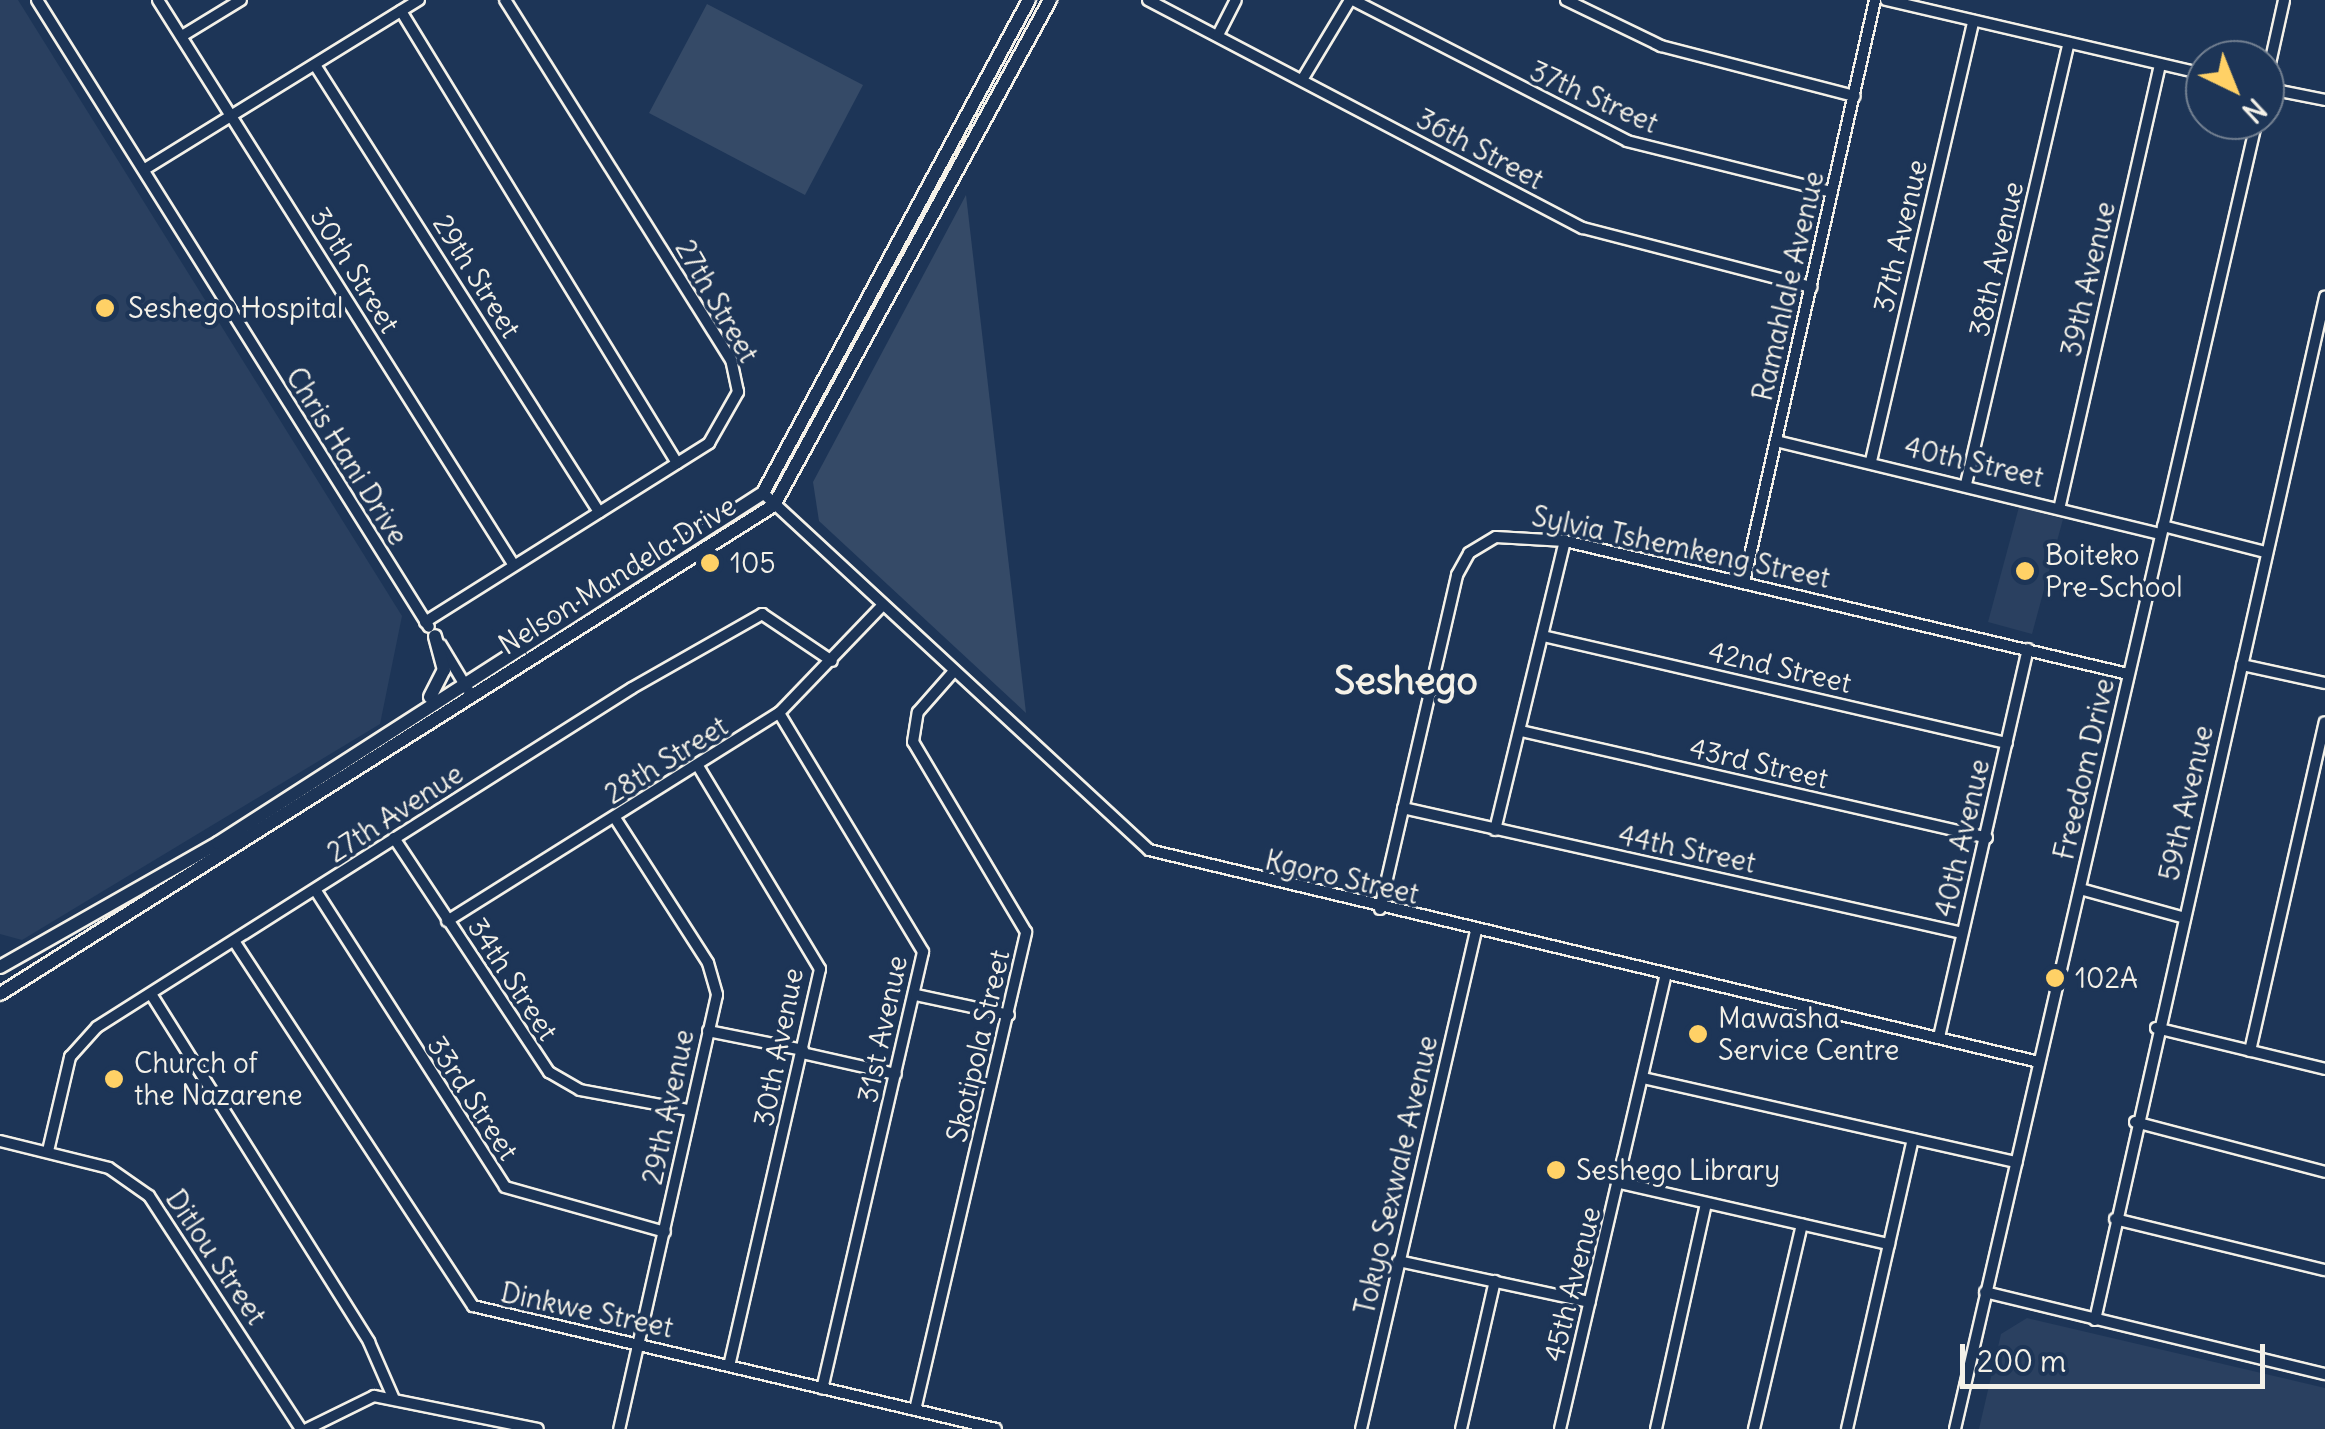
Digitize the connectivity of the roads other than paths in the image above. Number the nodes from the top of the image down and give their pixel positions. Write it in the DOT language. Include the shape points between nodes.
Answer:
graph roads {
  1 [pos="37,0"];
  2 [pos="158,0"];
  3 [pos="241,0"];
  4 [pos="419,0"];
  5 [pos="505,0"];
  6 [pos="1029,0"];
  7 [pos="1050,0"];
  8 [pos="1148,0"];
  9 [pos="1236,0"];
  10 [pos="1352,0"];
  11 [pos="1566,0"];
  12 [pos="1875,0"];
  13 [pos="1886,0"];
  14 [pos="2284,0"];
  15 [pos="401,11"];
  16 [pos="1973,21"];
  17 [pos="1218,35"];
  18 [pos="182,36"];
  19 [pos="2275,40"];
  20 [pos="2069,44"];
  21 [pos="2160,64"];
  22 [pos="315,65"];
  23 [pos="2185,70"];
  24 [pos="1302,80"];
  25 [pos="2285,91"];
  26 [pos="1855,96"];
  27 [pos="2325,100"];
  28 [pos="232,116"];
  29 [pos="2252,140"];
  30 [pos="144,169"];
  31 [pos="1832,192"];
  32 [pos="1811,287"];
  33 [pos="2325,300"];
  34 [pos="1776,441"];
  35 [pos="1871,461"];
  36 [pos="677,463"];
  37 [pos="1966,484"];
  38 [pos="763,493"];
  39 [pos="774,505"];
  40 [pos="2060,505"];
  41 [pos="600,512"];
  42 [pos="2162,530"];
  43 [pos="1565,542"];
  44 [pos="2265,552"];
  45 [pos="513,564"];
  46 [pos="1744,582"];
  47 [pos="884,605"];
  48 [pos="425,622"];
  49 [pos="435,636"];
  50 [pos="1543,636"];
  51 [pos="2028,648"];
  52 [pos="832,662"];
  53 [pos="2242,665"];
  54 [pos="954,671"];
  55 [pos="2128,674"];
  56 [pos="462,681"];
  57 [pos="2325,684"];
  58 [pos="471,694"];
  59 [pos="423,707"];
  60 [pos="779,713"];
  61 [pos="2325,722"];
  62 [pos="1520,732"];
  63 [pos="2007,743"];
  64 [pos="698,766"];
  65 [pos="1403,808"];
  66 [pos="615,818"];
  67 [pos="1495,830"];
  68 [pos="394,838"];
  69 [pos="1987,838"];
  70 [pos="2080,889"];
  71 [pos="316,891"];
  72 [pos="1380,909"];
  73 [pos="2182,917"];
  74 [pos="448,921"];
  75 [pos="1476,931"];
  76 [pos="1962,933"];
  77 [pos="236,944"];
  78 [pos="0,967"];
  79 [pos="1666,974"];
  80 [pos="0,994"];
  81 [pos="151,994"];
  82 [pos="916,995"];
  83 [pos="1009,1016"];
  84 [pos="2156,1028"];
  85 [pos="708,1031"];
  86 [pos="1939,1038"];
  87 [pos="2250,1051"];
  88 [pos="803,1052"];
  89 [pos="2039,1062"];
  90 [pos="2325,1068"];
  91 [pos="896,1074"];
  92 [pos="1643,1078"];
  93 [pos="688,1110"];
  94 [pos="2135,1122"];
  95 [pos="1913,1138"];
  96 [pos="0,1141"];
  97 [pos="48,1151"];
  98 [pos="2017,1162"];
  99 [pos="2325,1172"];
  100 [pos="1620,1184"];
  101 [pos="1706,1203"];
  102 [pos="2115,1219"];
  103 [pos="1802,1225"];
  104 [pos="665,1232"];
  105 [pos="1889,1244"];
  106 [pos="1398,1261"];
  107 [pos="2325,1270"];
  108 [pos="1495,1281"];
  109 [pos="1985,1292"];
  110 [pos="1590,1302"];
  111 [pos="2096,1320"];
  112 [pos="640,1343"];
  113 [pos="729,1366"];
  114 [pos="2325,1374"];
  115 [pos="822,1388"];
  116 [pos="393,1397"];
  117 [pos="915,1410"];
  118 [pos="942,1423"];
  119 [pos="304,1429"];
  120 [pos="538,1429"];
  121 [pos="619,1429"];
  122 [pos="996,1429"];
  123 [pos="1360,1429"];
  124 [pos="1461,1429"];
  125 [pos="1560,1429"];
  126 [pos="1656,1429"];
  127 [pos="1754,1429"];
  128 [pos="1847,1429"];
  129 [pos="1955,1429"];
  1 -- 30 [label="street, Chris Hani Drive"];
  2 -- 18 [label="street, 30th Street"];
  3 -- 18 [label="street"];
  4 -- 15 [label="street"];
  5 -- 36 [label="street, 27th Street" via="735,368 738,392 722,427"];
  6 -- 38 [label="main road, Nelson Mandela Drive"];
  7 -- 39 [label="main road, Nelson Mandela Drive"];
  8 -- 17 [label="street, 36th Street"];
  9 -- 17 [label="street"];
  10 -- 24 [label="street"];
  10 -- 31 [label="street, 37th Street" via="1627,141"];
  11 -- 26 [label="street" via="1686,55"];
  12 -- 26 [label="street, Ramahlale Avenue"];
  13 -- 16 [label="street"];
  14 -- 19 [label="street"];
  15 -- 22 [label="street"];
  15 -- 36 [label="street"];
  16 -- 20 [label="street"];
  16 -- 35 [label="street, 37th Avenue"];
  17 -- 24 [label="street, 36th Street"];
  18 -- 28 [label="street, 30th Street"];
  20 -- 21 [label="street"];
  20 -- 37 [label="street, 38th Avenue"];
  21 -- 23 [label="street"];
  21 -- 40 [label="street, 39th Avenue"];
  22 -- 28 [label="street"];
  22 -- 41 [label="street, 29th Street"];
  24 -- 32 [label="street, 36th Street" via="1582,228"];
  25 -- 27 [label="street"];
  26 -- 31 [label="street, Ramahlale Avenue"];
  28 -- 30 [label="street"];
  28 -- 45 [label="street, 30th Street"];
  29 -- 42 [label="street, Freedom Drive"];
  30 -- 48 [label="street, Chris Hani Drive"];
  31 -- 32 [label="street, Ramahlale Avenue"];
  32 -- 34 [label="street, Ramahlale Avenue"];
  33 -- 44 [label="street, 59th Avenue"];
  34 -- 35 [label="street, 40th Street"];
  34 -- 46 [label="street, Ramahlale Avenue"];
  35 -- 37 [label="street, 40th Street"];
  36 -- 41 [label="street, 27th Street"];
  37 -- 40 [label="street, 40th Street"];
  38 -- 39 [label="street, Kgoro Street"];
  38 -- 56 [label="main road, Nelson Mandela Drive"];
  39 -- 47 [label="street, Kgoro Street"];
  39 -- 58 [label="main road, Nelson Mandela Drive"];
  40 -- 42 [label="street, 40th Street"];
  41 -- 45 [label="street, 27th Street"];
  42 -- 44 [label="street, 40th Street"];
  42 -- 55 [label="street, Freedom Drive"];
  43 -- 46 [label="street, Sylvia Tshemkeng Street"];
  43 -- 50 [label="street"];
  43 -- 65 [label="street, Sylvia Tshemkeng Street" via="1513,533 1462,563"];
  44 -- 53 [label="street, 59th Avenue"];
  45 -- 48 [label="street, 27th Street"];
  46 -- 51 [label="street, Sylvia Tshemkeng Street"];
  47 -- 52 [label="street, 28th Street"];
  47 -- 54 [label="street, Kgoro Street"];
  48 -- 49 [label="street, Chris Hani Drive"];
  49 -- 56 [label="street, Chris Hani Drive"];
  49 -- 59 [label="main road" via="444,674"];
  50 -- 62 [label="street"];
  50 -- 63 [label="street, 42nd Street"];
  51 -- 55 [label="street, Sylvia Tshemkeng Street"];
  51 -- 63 [label="street, 40th Avenue"];
  52 -- 60 [label="street, 28th Street"];
  52 -- 68 [label="street, 27th Avenue" via="773,615 749,617"];
  53 -- 57 [label="street"];
  53 -- 73 [label="street, 59th Avenue"];
  54 -- 72 [label="street, Kgoro Street" via="1149,850"];
  54 -- 83 [label="street, Skotipola Street" via="918,712 912,734 1024,922"];
  55 -- 70 [label="street, Freedom Drive"];
  56 -- 58 [label="street, Chris Hani Drive"];
  56 -- 59 [label="main road, Nelson Mandela Drive"];
  58 -- 80 [label="main road, Nelson Mandela Drive"];
  59 -- 78 [label="main road, Nelson Mandela Drive" via="218,843"];
  60 -- 64 [label="street, 28th Street"];
  60 -- 82 [label="street, 31st Avenue" via="920,940"];
  61 -- 87 [label="street"];
  62 -- 67 [label="street"];
  62 -- 69 [label="street, 43rd Street"];
  63 -- 69 [label="street, 40th Avenue"];
  64 -- 66 [label="street, 28th Street"];
  64 -- 88 [label="street, 30th Avenue" via="818,955"];
  65 -- 67 [label="street, 44th Street"];
  65 -- 72 [label="street, Sylvia Tshemkeng Street"];
  66 -- 74 [label="street, 28th Street"];
  66 -- 85 [label="street, 29th Avenue" via="713,974"];
  67 -- 76 [label="street, 44th Street"];
  68 -- 71 [label="street, 27th Avenue"];
  68 -- 74 [label="street, 34th Street"];
  69 -- 76 [label="street, 40th Avenue"];
  70 -- 73 [label="street"];
  70 -- 89 [label="street, Freedom Drive"];
  71 -- 77 [label="street, 27th Avenue"];
  71 -- 104 [label="street, 33rd Street" via="505,1188"];
  72 -- 75 [label="street, Kgoro Street"];
  73 -- 84 [label="street, 59th Avenue"];
  74 -- 93 [label="street, 34th Street" via="549,1072 580,1090"];
  75 -- 79 [label="street, Kgoro Street"];
  75 -- 106 [label="street, Tokyo Sexwale Avenue"];
  76 -- 86 [label="street, 40th Avenue"];
  77 -- 81 [label="street, 27th Avenue"];
  77 -- 112 [label="street, Dinkwe Street" via="454,1290 492,1313"];
  79 -- 86 [label="street, Kgoro Street"];
  79 -- 92 [label="street, 45th Avenue"];
  81 -- 97 [label="street, 27th Avenue" via="97,1027 70,1057"];
  81 -- 116 [label="street" via="369,1342"];
  82 -- 83 [label="street"];
  82 -- 91 [label="street, 31st Avenue"];
  83 -- 117 [label="street, Skotipola Street"];
  84 -- 87 [label="street"];
  84 -- 94 [label="street, 59th Avenue"];
  85 -- 88 [label="street"];
  85 -- 93 [label="street, 29th Avenue"];
  86 -- 89 [label="street, Kgoro Street"];
  87 -- 90 [label="street"];
  88 -- 91 [label="street"];
  88 -- 113 [label="street, 30th Avenue"];
  89 -- 98 [label="street, Freedom Drive"];
  91 -- 115 [label="street, 31st Avenue"];
  92 -- 95 [label="street"];
  92 -- 100 [label="street, 45th Avenue"];
  93 -- 104 [label="street, 29th Avenue"];
  94 -- 99 [label="street"];
  94 -- 102 [label="street, 59th Avenue"];
  95 -- 98 [label="street"];
  95 -- 105 [label="street"];
  96 -- 97 [label="street, Ditlou Street"];
  97 -- 119 [label="street, Ditlou Street" via="109,1168 165,1213"];
  98 -- 109 [label="street, Freedom Drive"];
  100 -- 101 [label="street"];
  100 -- 110 [label="street, 45th Avenue"];
  101 -- 103 [label="street"];
  101 -- 126 [label="street"];
  102 -- 107 [label="street"];
  102 -- 111 [label="street, 59th Avenue"];
  103 -- 105 [label="street"];
  103 -- 127 [label="street"];
  104 -- 112 [label="street, 29th Avenue"];
  105 -- 128 [label="street"];
  106 -- 108 [label="street"];
  106 -- 123 [label="street, Tokyo Sexwale Avenue"];
  108 -- 110 [label="street"];
  108 -- 124 [label="street"];
  109 -- 111 [label="street"];
  109 -- 129 [label="street, Freedom Drive"];
  110 -- 125 [label="street, 45th Avenue"];
  111 -- 114 [label="street"];
  112 -- 113 [label="street, Dinkwe Street"];
  112 -- 121 [label="street, 29th Avenue"];
  113 -- 115 [label="street, Dinkwe Street"];
  115 -- 117 [label="street, Dinkwe Street"];
  116 -- 119 [label="street" via="361,1400"];
  116 -- 120 [label="street"];
  117 -- 118 [label="street, Dinkwe Street"];
  118 -- 122 [label="street, Dinkwe Street"];
}
